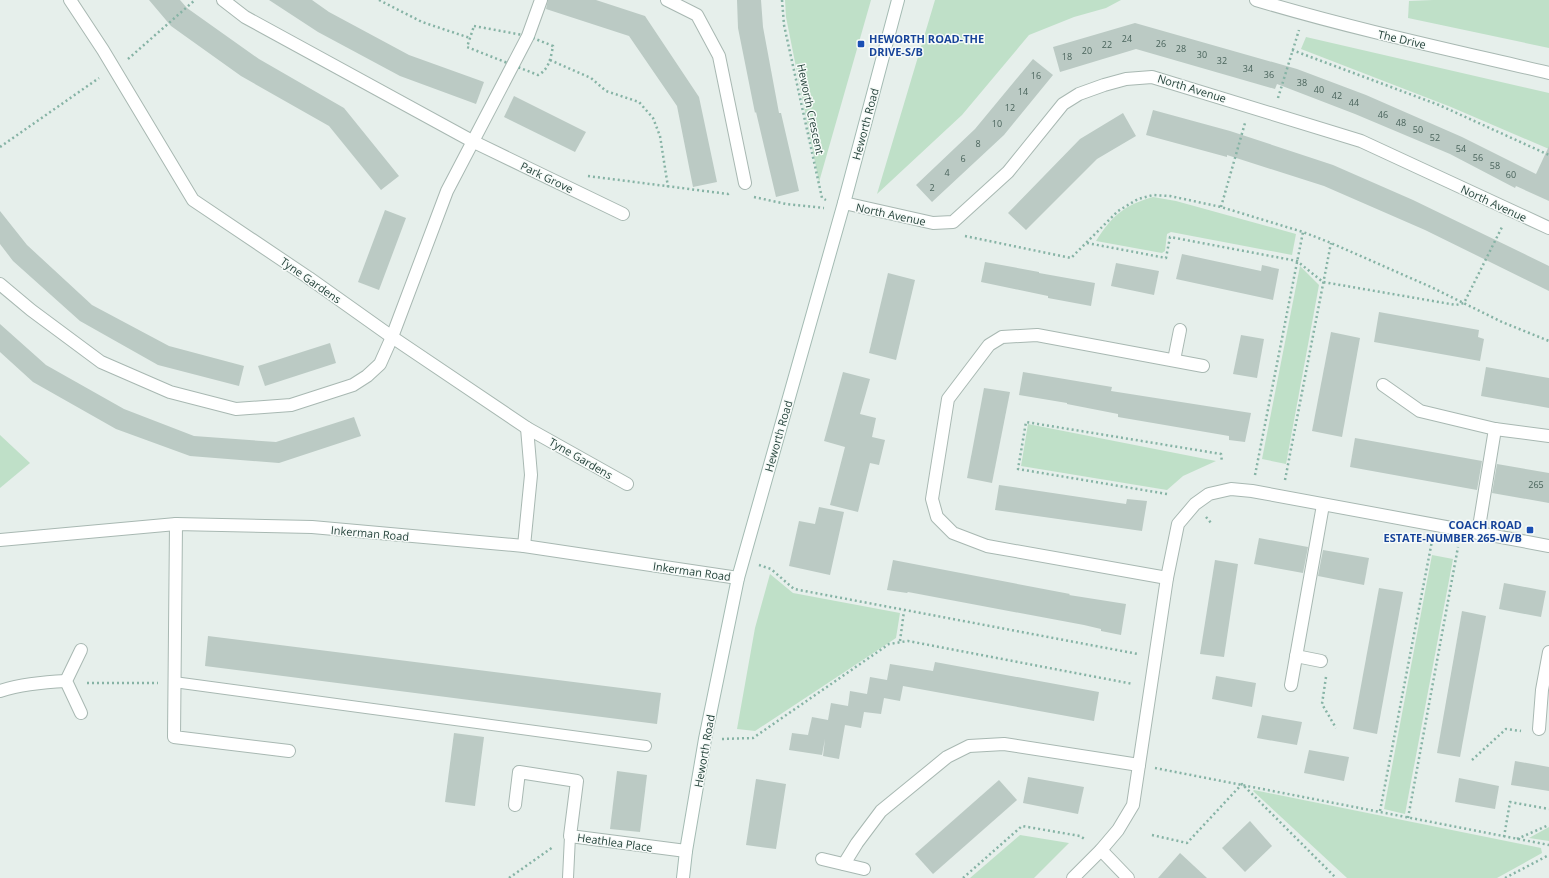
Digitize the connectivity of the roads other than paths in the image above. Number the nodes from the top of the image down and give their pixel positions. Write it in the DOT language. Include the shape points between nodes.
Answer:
graph roads {
  1 [pos="70,0"];
  2 [pos="223,0"];
  3 [pos="541,0"];
  4 [pos="667,0"];
  5 [pos="898,0"];
  6 [pos="1256,0"];
  7 [pos="1549,73"];
  8 [pos="472,141"];
  9 [pos="745,183"];
  10 [pos="843,207"];
  11 [pos="622,214"];
  12 [pos="1549,228"];
  13 [pos="0,284"];
  14 [pos="1180,330"];
  15 [pos="392,337"];
  16 [pos="1174,360"];
  17 [pos="1203,366"];
  18 [pos="1383,385"];
  19 [pos="527,428"];
  20 [pos="1495,429"];
  21 [pos="1549,436"];
  22 [pos="627,484"];
  23 [pos="1323,505"];
  24 [pos="176,524"];
  25 [pos="1478,533"];
  26 [pos="0,540"];
  27 [pos="524,546"];
  28 [pos="1549,546"];
  29 [pos="738,578"];
  30 [pos="1167,578"];
  31 [pos="81,650"];
  32 [pos="1549,652"];
  33 [pos="1296,656"];
  34 [pos="1321,661"];
  35 [pos="66,681"];
  36 [pos="174,682"];
  37 [pos="1291,684"];
  38 [pos="0,691"];
  39 [pos="1546,691"];
  40 [pos="81,713"];
  41 [pos="1539,729"];
  42 [pos="646,746"];
  43 [pos="289,751"];
  44 [pos="1139,764"];
  45 [pos="515,805"];
  46 [pos="570,836"];
  47 [pos="1101,850"];
  48 [pos="686,852"];
  49 [pos="822,859"];
  50 [pos="844,864"];
  51 [pos="864,869"];
  52 [pos="568,878"];
  53 [pos="683,878"];
  54 [pos="1073,878"];
  55 [pos="1128,878"];
  1 -- 15 [label="street, Tyne Gardens" via="194,200"];
  2 -- 8 [label="street, Park Grove" via="245,17"];
  3 -- 8 [label="street" via="528,36"];
  4 -- 9 [label="street" via="697,15 719,56"];
  5 -- 10 [label="street, Heworth Road"];
  6 -- 7 [label="street, The Drive"];
  8 -- 11 [label="street, Park Grove"];
  8 -- 15 [label="street" via="447,191"];
  10 -- 12 [label="street, North Avenue" via="933,223 953,222 1008,172 1064,104 1080,94 1104,85 1152,76 1361,141"];
  10 -- 29 [label="street, Heworth Road"];
  13 -- 15 [label="street" via="101,362 170,392 236,409 291,405 353,385 368,376 380,364"];
  14 -- 16 [label="street"];
  15 -- 19 [label="street, Tyne Gardens"];
  16 -- 17 [label="street"];
  16 -- 30 [label="street" via="1037,335 1002,337 989,346 948,399 932,500 937,517 953,533 987,546"];
  18 -- 20 [label="street" via="1420,411"];
  19 -- 22 [label="street, Tyne Gardens"];
  19 -- 27 [label="street" via="531,475"];
  20 -- 21 [label="street"];
  20 -- 25 [label="street"];
  23 -- 25 [label="street"];
  23 -- 30 [label="street" via="1252,491 1231,489 1209,494 1195,504 1178,524"];
  23 -- 33 [label="street"];
  24 -- 26 [label="street, Inkerman Road"];
  24 -- 27 [label="street, Inkerman Road" via="312,527"];
  24 -- 36 [label="street"];
  25 -- 28 [label="street"];
  27 -- 29 [label="street, Inkerman Road"];
  29 -- 48 [label="street, Heworth Road" via="705,739"];
  30 -- 44 [label="street"];
  31 -- 35 [label="street"];
  32 -- 39 [label="street"];
  33 -- 34 [label="street"];
  33 -- 37 [label="street"];
  35 -- 38 [label="street" via="38,682"];
  35 -- 40 [label="street"];
  36 -- 42 [label="lane"];
  36 -- 43 [label="street" via="174,737"];
  39 -- 41 [label="street"];
  44 -- 47 [label="street" via="1133,805 1118,830"];
  44 -- 50 [label="street" via="1004,744 969,746 947,757 881,811"];
  45 -- 46 [label="street, Heathlea Place" via="519,772 577,781"];
  46 -- 48 [label="street, Heathlea Place"];
  46 -- 52 [label="lane"];
  47 -- 54 [label="street"];
  47 -- 55 [label="street"];
  48 -- 53 [label="street, Heworth Road"];
  49 -- 50 [label="street"];
  50 -- 51 [label="street"];
}
